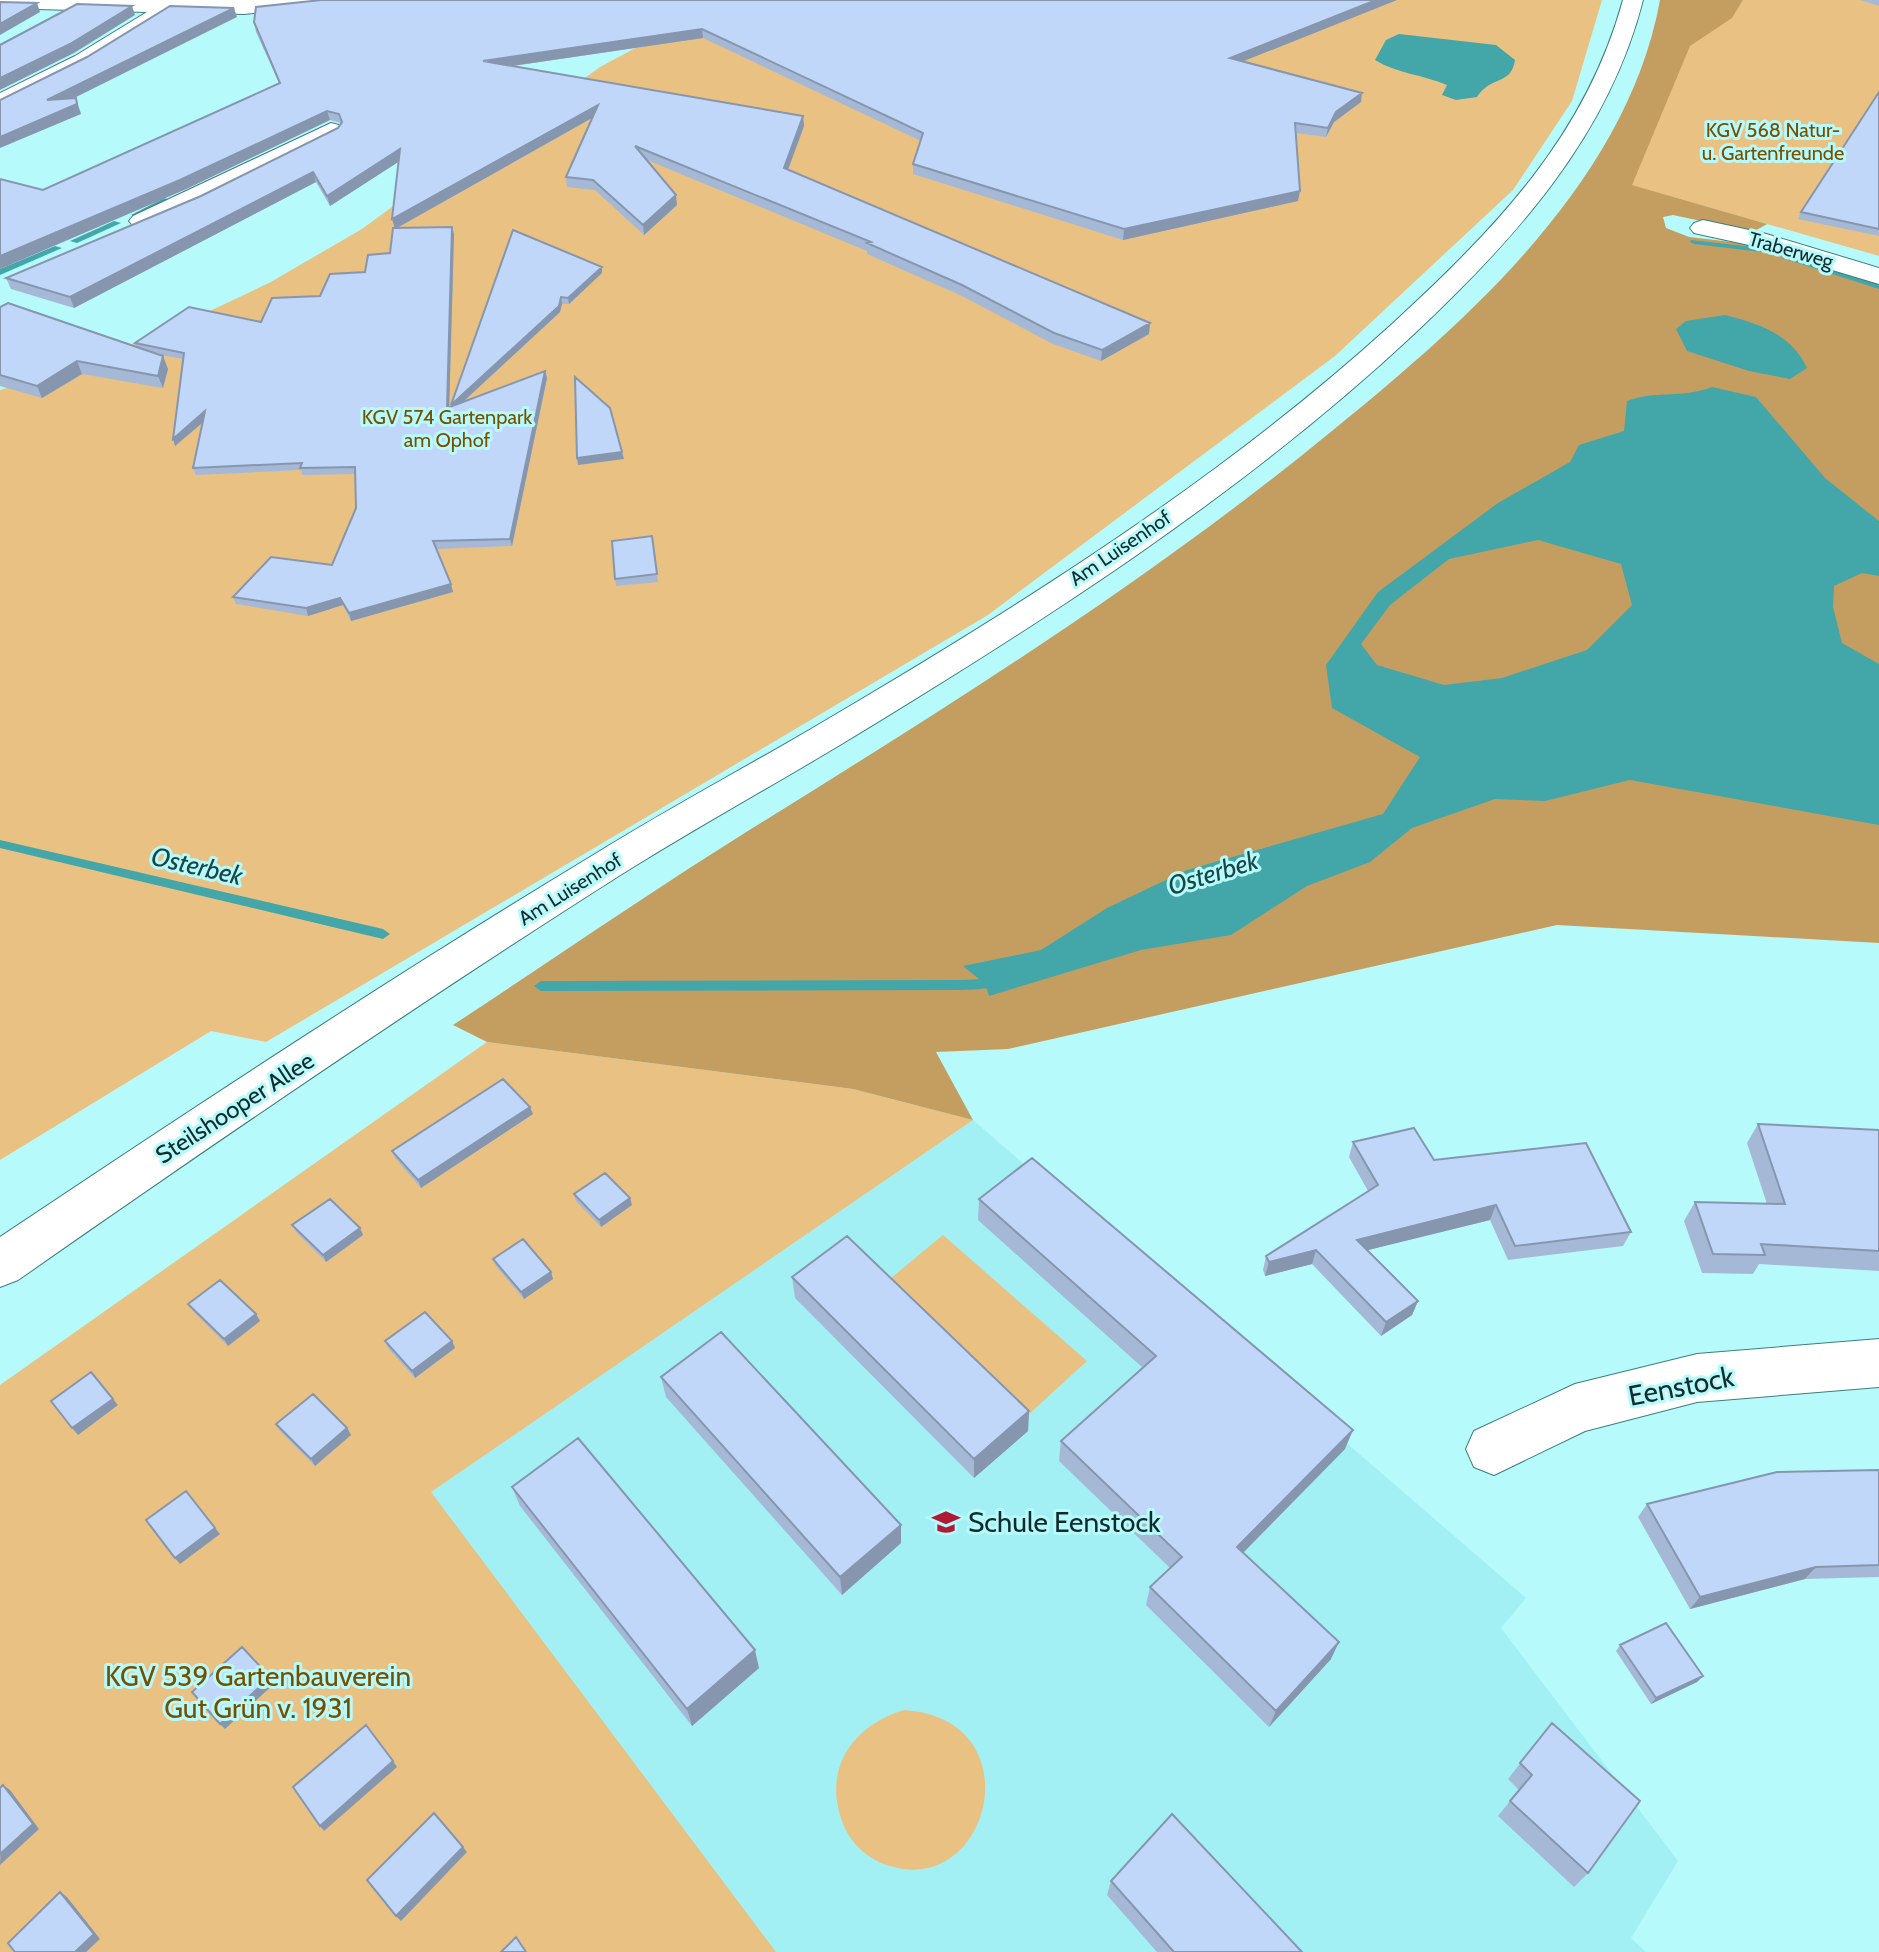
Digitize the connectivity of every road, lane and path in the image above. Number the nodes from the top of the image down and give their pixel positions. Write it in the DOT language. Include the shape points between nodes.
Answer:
graph roads {
  1 [pos="323,0"];
  2 [pos="1633,0"];
  3 [pos="0,2"];
  4 [pos="48,8"];
  5 [pos="165,8"];
  6 [pos="0,102"];
  7 [pos="331,130"];
  8 [pos="1703,228"];
  9 [pos="114,234"];
  10 [pos="1879,276"];
  11 [pos="470,952"];
  12 [pos="0,1265"];
  13 [pos="1879,1363"];
  14 [pos="1494,1449"];
  1 -- 5 [label="main road"];
  2 -- 11 [label="main road, Am Luisenhof" via="1605,82 1580,128 1522,208 1410,324 1324,397 1183,504 1004,626"];
  3 -- 4 [label="main road"];
  4 -- 5 [label="main road"];
  5 -- 6 [label="main road" via="82,60"];
  7 -- 9 [label="main road"];
  8 -- 10 [label="main road, Traberweg"];
  11 -- 12 [label="main road, Steilshooper Allee"];
  13 -- 14 [label="main road, Eenstock" via="1697,1378 1575,1409"];
}
